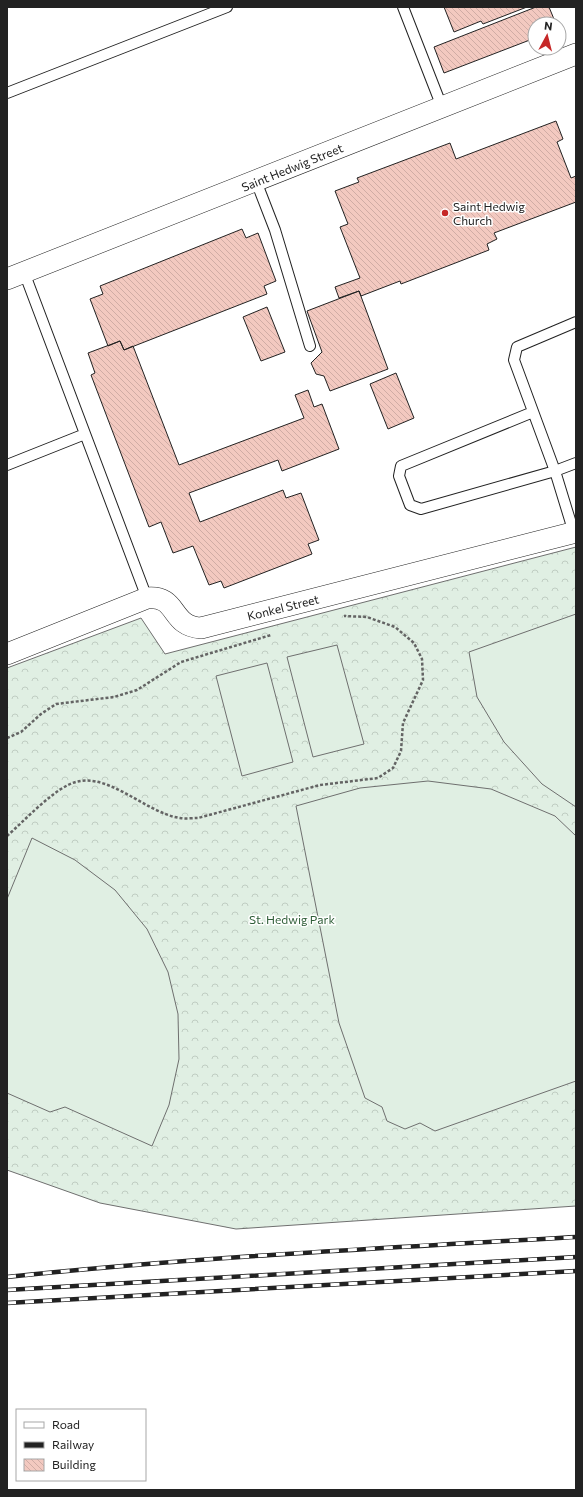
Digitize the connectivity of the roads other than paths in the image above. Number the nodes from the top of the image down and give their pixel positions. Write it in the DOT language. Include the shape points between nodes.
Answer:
graph roads {
  1 [pos="227,7"];
  2 [pos="403,7"];
  3 [pos="576,54"];
  4 [pos="7,93"];
  5 [pos="442,107"];
  6 [pos="256,181"];
  7 [pos="16,275"];
  8 [pos="576,322"];
  9 [pos="310,346"];
  10 [pos="533,412"];
  11 [pos="85,434"];
  12 [pos="576,463"];
  13 [pos="7,465"];
  14 [pos="555,471"];
  15 [pos="575,532"];
  16 [pos="147,598"];
  17 [pos="7,654"];
  1 -- 4 [label="lane"];
  2 -- 5 [label="lane"];
  3 -- 5 [label="street, Saint Hedwig Street"];
  5 -- 6 [label="street, Saint Hedwig Street"];
  6 -- 7 [label="street, Saint Hedwig Street"];
  6 -- 9 [label="lane" via="276,230"];
  7 -- 11 [label="lane"];
  8 -- 10 [label="lane" via="517,347 514,360"];
  10 -- 14 [label="lane"];
  10 -- 14 [label="lane" via="401,466 399,476 410,505 421,509"];
  11 -- 13 [label="lane"];
  11 -- 16 [label="lane"];
  12 -- 14 [label="lane"];
  14 -- 15 [label="lane"];
  15 -- 16 [label="street, Konkel Street" via="201,628 184,624 165,600"];
  16 -- 17 [label="street"];
}
